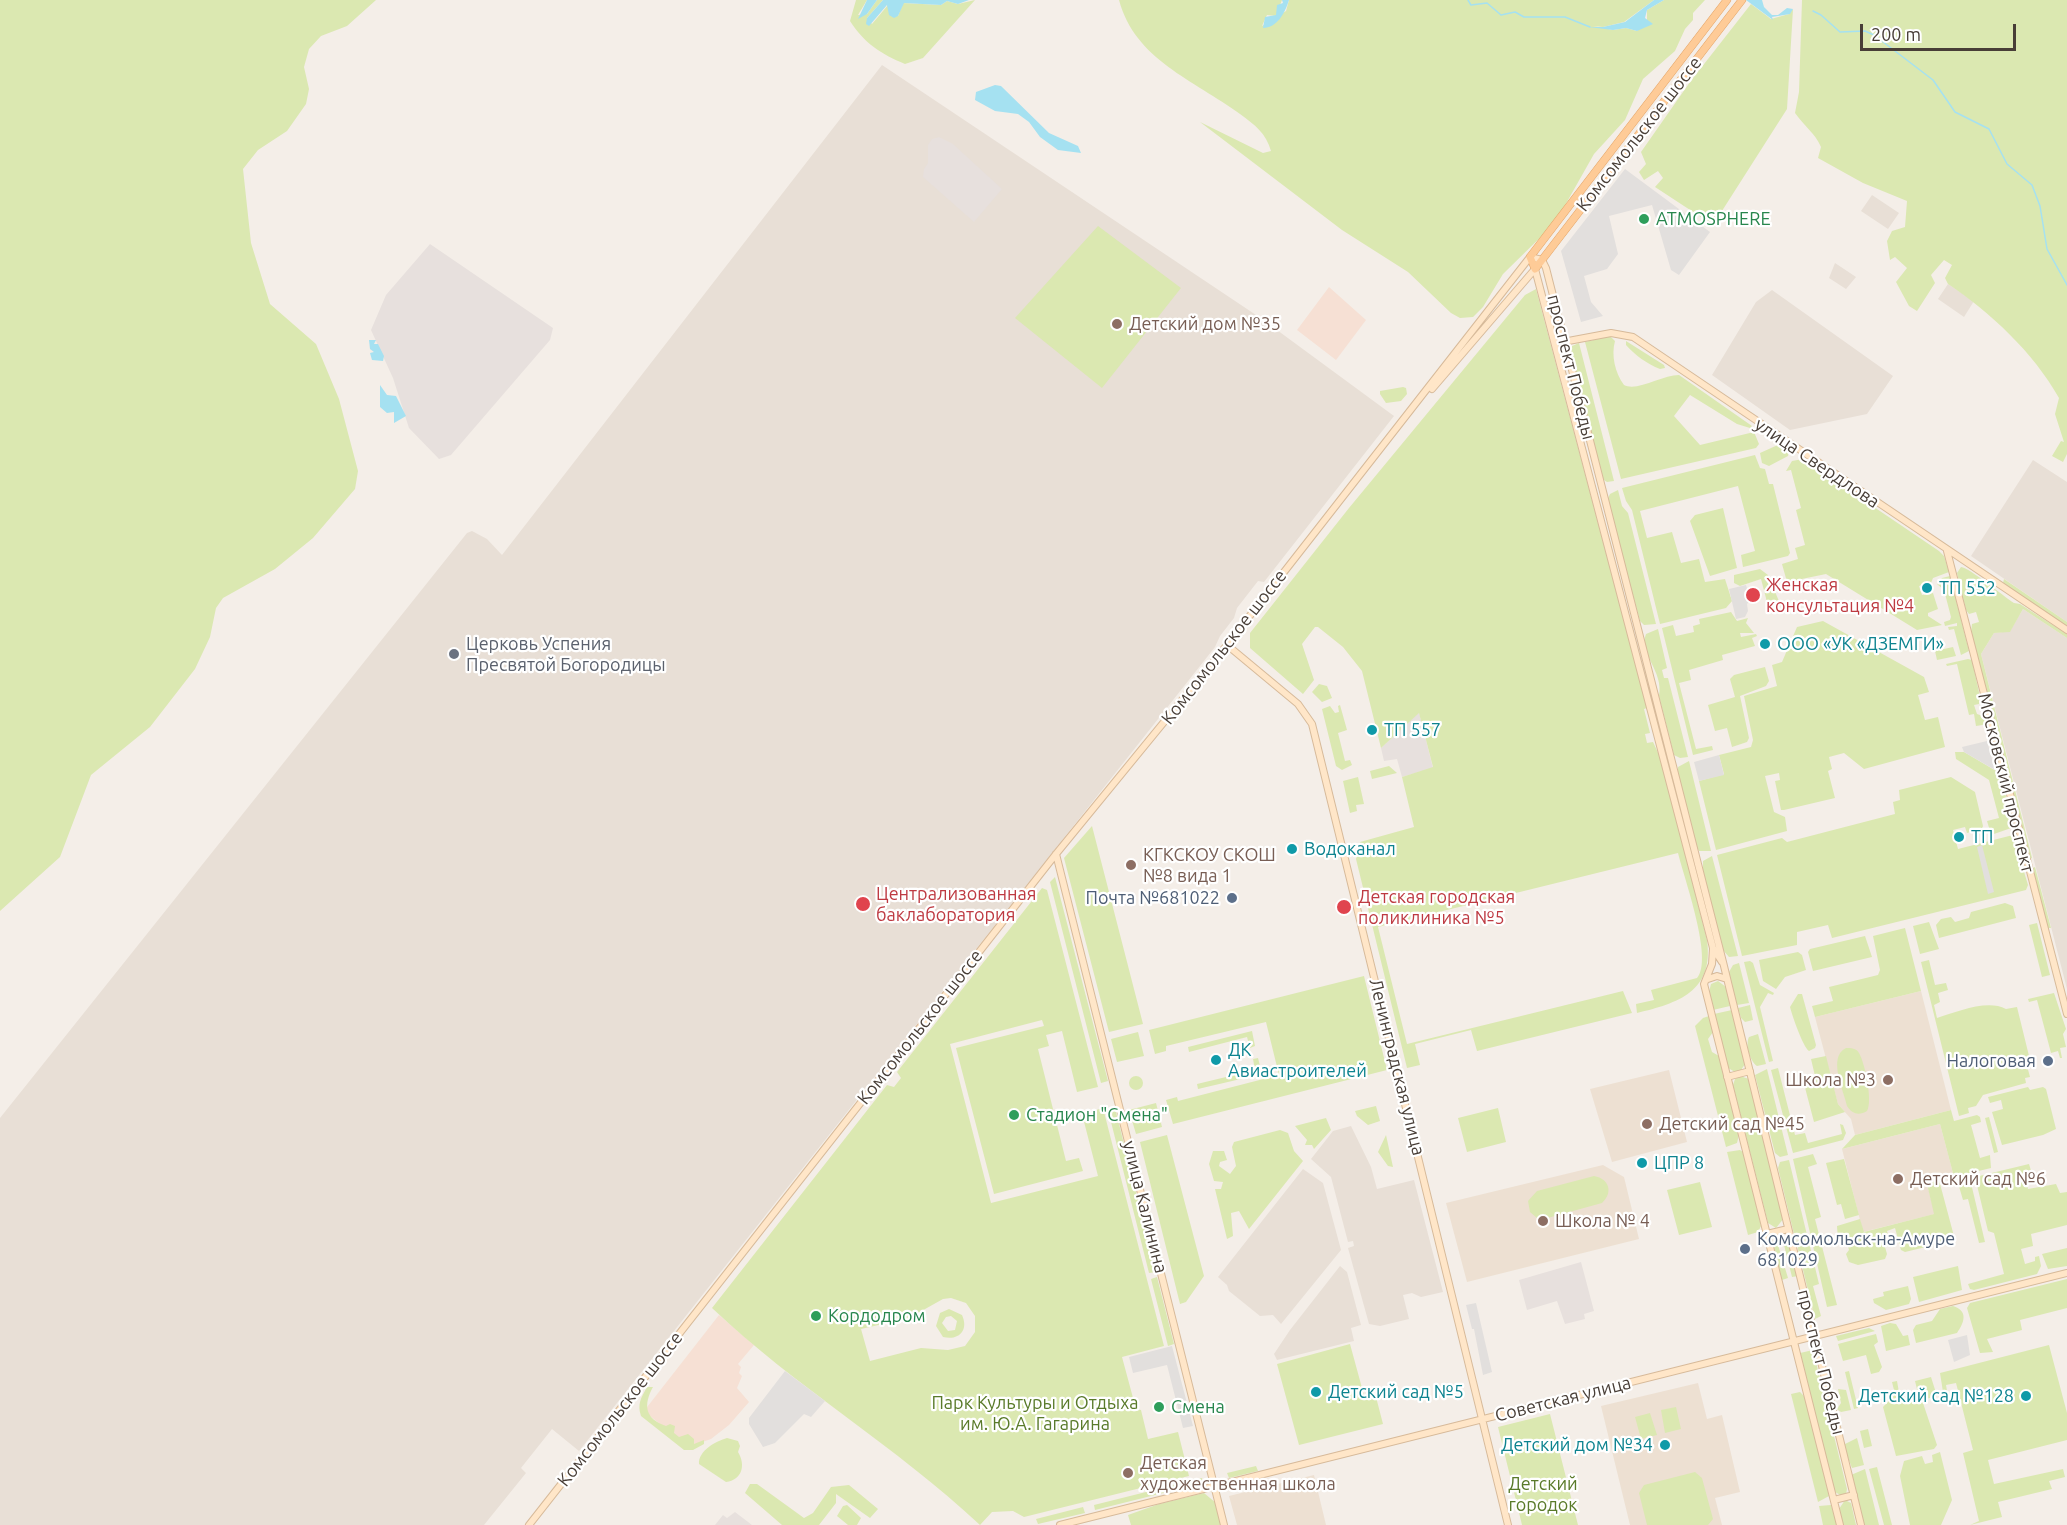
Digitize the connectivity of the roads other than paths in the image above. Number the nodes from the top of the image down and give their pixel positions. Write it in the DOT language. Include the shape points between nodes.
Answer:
graph roads {
  1 [pos="1727,0"];
  2 [pos="1742,0"];
  3 [pos="1530,257"];
  4 [pos="1542,260"];
  5 [pos="1535,269"];
  6 [pos="1564,341"];
  7 [pos="1463,342"];
  8 [pos="1556,343"];
  9 [pos="1470,346"];
  10 [pos="1405,419"];
  11 [pos="1602,488"];
  12 [pos="1594,490"];
  13 [pos="1947,551"];
  14 [pos="1964,563"];
  15 [pos="1952,571"];
  16 [pos="2067,630"];
  17 [pos="1635,632"];
  18 [pos="1227,645"];
  19 [pos="1056,854"];
  20 [pos="1693,858"];
  21 [pos="1713,948"];
  22 [pos="1723,962"];
  23 [pos="1708,979"];
  24 [pos="1727,980"];
  25 [pos="2067,1014"];
  26 [pos="1750,1071"];
  27 [pos="1727,1077"];
  28 [pos="1788,1229"];
  29 [pos="1767,1234"];
  30 [pos="2067,1273"];
  31 [pos="1815,1335"];
  32 [pos="1793,1340"];
  33 [pos="1483,1419"];
  34 [pos="1214,1486"];
  35 [pos="1854,1495"];
  36 [pos="1834,1500"];
  37 [pos="529,1525"];
  38 [pos="1060,1525"];
  39 [pos="1224,1525"];
  40 [pos="1508,1525"];
  41 [pos="1840,1525"];
  42 [pos="1861,1525"];
  1 -- 3 [label="main road, Комсомольское шоссе"];
  2 -- 4 [label="main road, Комсомольское шоссе"];
  3 -- 4 [label="main road"];
  3 -- 5 [label="main road"];
  3 -- 7 [label="main road, Комсомольское шоссе"];
  4 -- 5 [label="main road, Комсомольское шоссе"];
  4 -- 6 [label="main road, проспект Победы"];
  5 -- 8 [label="main road, проспект Победы"];
  5 -- 9 [label="main road, Комсомольское шоссе"];
  6 -- 8 [label="main road, улица Свердлова"];
  6 -- 11 [label="main road, проспект Победы"];
  6 -- 13 [label="main road, улица Свердлова" via="1611,333 1633,337"];
  7 -- 9 [label="main road"];
  7 -- 10 [label="main road, Комсомольское шоссе"];
  8 -- 12 [label="main road, проспект Победы"];
  9 -- 10 [label="main road, Комсомольское шоссе"];
  10 -- 18 [label="main road, Комсомольское шоссе"];
  11 -- 12 [label="main road"];
  11 -- 17 [label="main road, проспект Победы"];
  12 -- 17 [label="main road, проспект Победы"];
  13 -- 14 [label="main road, улица Свердлова"];
  13 -- 15 [label="main road, Московский проспект"];
  14 -- 15 [label="main road"];
  14 -- 16 [label="main road, улица Свердлова"];
  15 -- 25 [label="main road, Московский проспект"];
  17 -- 20 [label="main road, проспект Победы"];
  18 -- 19 [label="main road, Комсомольское шоссе"];
  18 -- 33 [label="main road, Ленинградская улица" via="1298,704 1312,724"];
  19 -- 34 [label="main road, улица Калинина"];
  19 -- 37 [label="main road, Комсомольское шоссе"];
  20 -- 21 [label="main road, проспект Победы"];
  20 -- 22 [label="main road, проспект Победы"];
  21 -- 22 [label="main road, проспект Победы"];
  21 -- 27 [label="main road, проспект Победы" via="1704,984"];
  22 -- 24 [label="main road, проспект Победы"];
  23 -- 24 [label="main road" via="1717,976"];
  24 -- 26 [label="main road, проспект Победы"];
  26 -- 27 [label="main road"];
  26 -- 28 [label="main road, проспект Победы"];
  27 -- 29 [label="main road, проспект Победы"];
  28 -- 29 [label="main road"];
  28 -- 31 [label="main road, проспект Победы"];
  29 -- 32 [label="main road, проспект Победы"];
  30 -- 31 [label="main road, Советская улица"];
  31 -- 32 [label="main road, Советская улица"];
  31 -- 35 [label="main road, проспект Победы"];
  32 -- 33 [label="main road, Советская улица"];
  32 -- 36 [label="main road, проспект Победы"];
  33 -- 34 [label="main road, Советская улица"];
  33 -- 40 [label="main road, Ленинградская улица"];
  34 -- 38 [label="main road, Советская улица"];
  34 -- 39 [label="main road, улица Калинина"];
  35 -- 36 [label="main road"];
  35 -- 42 [label="main road, проспект Победы"];
  36 -- 41 [label="main road, проспект Победы"];
}
